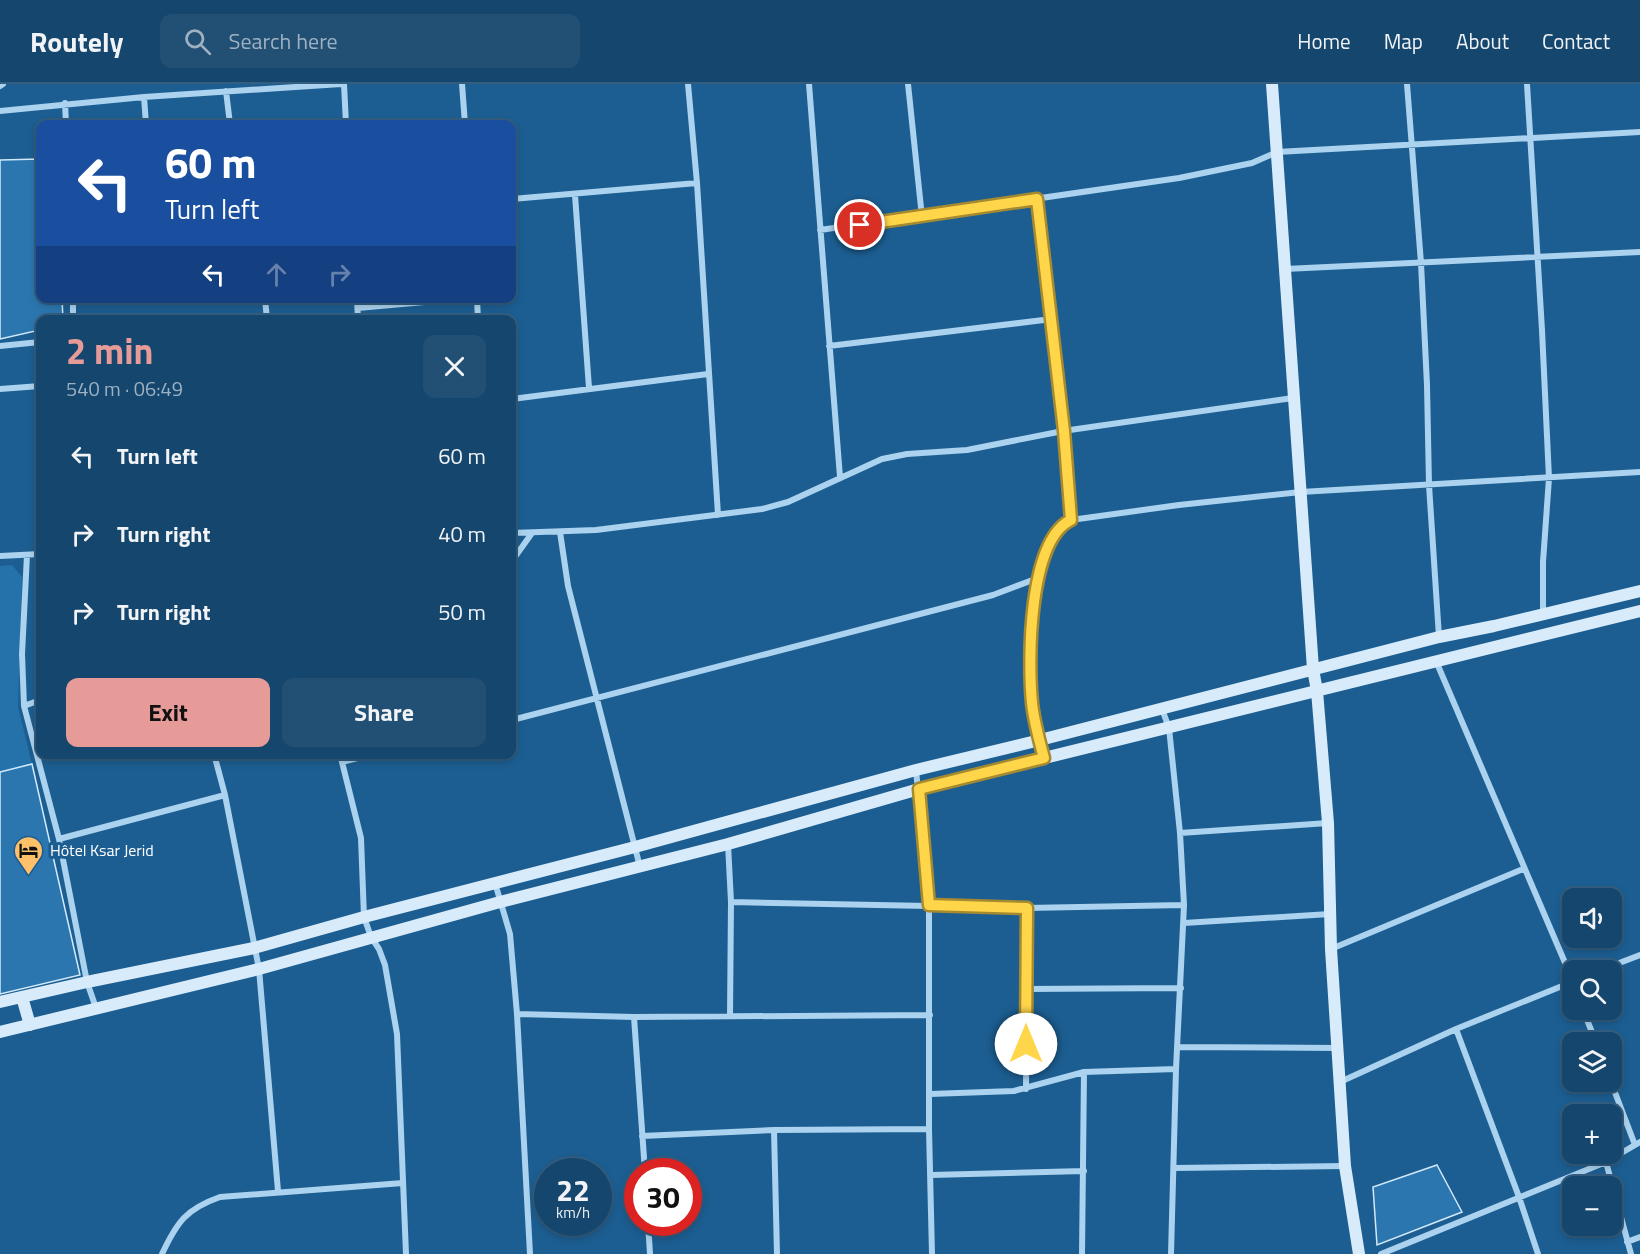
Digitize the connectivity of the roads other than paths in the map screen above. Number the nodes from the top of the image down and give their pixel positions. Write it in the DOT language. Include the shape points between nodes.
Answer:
graph roads {
  1 [pos="343,84"];
  2 [pos="462,84"];
  3 [pos="688,84"];
  4 [pos="809,84"];
  5 [pos="908,84"];
  6 [pos="1272,84"];
  7 [pos="1407,84"];
  8 [pos="1527,84"];
  9 [pos="226,91"];
  10 [pos="144,97"];
  11 [pos="65,104"];
  12 [pos="0,111"];
  13 [pos="66,120"];
  14 [pos="146,120"];
  15 [pos="230,120"];
  16 [pos="346,120"];
  17 [pos="465,120"];
  18 [pos="1640,132"];
  19 [pos="1530,138"];
  20 [pos="1411,145"];
  21 [pos="1277,152"];
  22 [pos="697,183"];
  23 [pos="574,195"];
  24 [pos="516,199"];
  25 [pos="1037,199"];
  26 [pos="922,217"];
  27 [pos="819,230"];
  28 [pos="1640,252"];
  29 [pos="1537,257"];
  30 [pos="1421,263"];
  31 [pos="1285,269"];
  32 [pos="358,303"];
  33 [pos="414,303"];
  34 [pos="358,308"];
  35 [pos="358,315"];
  36 [pos="1052,319"];
  37 [pos="36,342"];
  38 [pos="0,346"];
  39 [pos="829,346"];
  40 [pos="708,374"];
  41 [pos="36,386"];
  42 [pos="589,388"];
  43 [pos="0,389"];
  44 [pos="516,398"];
  45 [pos="1294,398"];
  46 [pos="1064,431"];
  47 [pos="1640,472"];
  48 [pos="840,477"];
  49 [pos="1549,478"];
  50 [pos="1429,485"];
  51 [pos="1300,492"];
  52 [pos="718,515"];
  53 [pos="1071,520"];
  54 [pos="560,532"];
  55 [pos="516,533"];
  56 [pos="532,533"];
  57 [pos="36,554"];
  58 [pos="27,555"];
  59 [pos="516,555"];
  60 [pos="0,556"];
  61 [pos="1038,578"];
  62 [pos="1640,591"];
  63 [pos="1640,611"];
  64 [pos="1543,614"];
  65 [pos="1494,626"];
  66 [pos="1439,637"];
  67 [pos="1500,645"];
  68 [pos="1436,660"];
  69 [pos="1313,669"];
  70 [pos="1317,691"];
  71 [pos="597,698"];
  72 [pos="36,702"];
  73 [pos="24,706"];
  74 [pos="1162,709"];
  75 [pos="516,719"];
  76 [pos="1169,728"];
  77 [pos="1040,740"];
  78 [pos="36,752"];
  79 [pos="1044,758"];
  80 [pos="38,759"];
  81 [pos="215,759"];
  82 [pos="341,759"];
  83 [pos="354,759"];
  84 [pos="342,762"];
  85 [pos="916,770"];
  86 [pos="919,789"];
  87 [pos="225,795"];
  88 [pos="1328,823"];
  89 [pos="1180,833"];
  90 [pos="59,839"];
  91 [pos="728,844"];
  92 [pos="635,847"];
  93 [pos="640,868"];
  94 [pos="1523,869"];
  95 [pos="495,883"];
  96 [pos="500,902"];
  97 [pos="731,902"];
  98 [pos="929,905"];
  99 [pos="1184,905"];
  100 [pos="1027,908"];
  101 [pos="1330,914"];
  102 [pos="364,917"];
  103 [pos="1184,923"];
  104 [pos="371,937"];
  105 [pos="254,948"];
  106 [pos="1331,949"];
  107 [pos="1640,955"];
  108 [pos="1563,960"];
  109 [pos="1622,962"];
  110 [pos="259,969"];
  111 [pos="87,982"];
  112 [pos="1562,985"];
  113 [pos="1181,988"];
  114 [pos="1026,989"];
  115 [pos="21,997"];
  116 [pos="0,1002"];
  117 [pos="96,1009"];
  118 [pos="518,1014"];
  119 [pos="930,1015"];
  120 [pos="730,1016"];
  121 [pos="634,1017"];
  122 [pos="30,1025"];
  123 [pos="1455,1029"];
  124 [pos="0,1032"];
  125 [pos="1178,1047"];
  126 [pos="1338,1048"];
  127 [pos="1176,1069"];
  128 [pos="1084,1072"];
  129 [pos="1340,1082"];
  130 [pos="1026,1089"];
  131 [pos="1615,1092"];
  132 [pos="930,1094"];
  133 [pos="774,1130"];
  134 [pos="929,1130"];
  135 [pos="642,1136"];
  136 [pos="1637,1143"];
  137 [pos="1622,1152"];
  138 [pos="644,1158"];
  139 [pos="1601,1164"];
  140 [pos="1607,1164"];
  141 [pos="1345,1166"];
  142 [pos="1174,1168"];
  143 [pos="1084,1171"];
  144 [pos="931,1174"];
  145 [pos="403,1183"];
  146 [pos="278,1191"];
  147 [pos="1519,1197"];
  148 [pos="649,1236"];
  149 [pos="1640,1237"];
  150 [pos="1627,1242"];
  151 [pos="162,1254"];
  152 [pos="406,1254"];
  153 [pos="531,1254"];
  154 [pos="650,1254"];
  155 [pos="777,1254"];
  156 [pos="932,1254"];
  157 [pos="1082,1254"];
  158 [pos="1172,1254"];
  159 [pos="1359,1254"];
  160 [pos="1381,1254"];
  161 [pos="1538,1254"];
  162 [pos="1631,1254"];
  1 -- 9 [label="street"];
  1 -- 16 [label="street"];
  2 -- 17 [label="street"];
  3 -- 22 [label="street"];
  4 -- 27 [label="street"];
  5 -- 26 [label="street"];
  6 -- 21 [label="street"];
  7 -- 20 [label="street"];
  8 -- 19 [label="street"];
  9 -- 10 [label="street"];
  9 -- 15 [label="street"];
  10 -- 11 [label="street"];
  10 -- 14 [label="street"];
  11 -- 12 [label="street"];
  11 -- 13 [label="street"];
  18 -- 19 [label="street"];
  19 -- 20 [label="street"];
  19 -- 29 [label="street"];
  20 -- 21 [label="street"];
  20 -- 30 [label="street"];
  21 -- 25 [label="street" via="1252,163 1179,178"];
  21 -- 31 [label="street"];
  22 -- 23 [label="street"];
  22 -- 40 [label="street"];
  23 -- 24 [label="street"];
  23 -- 42 [label="street"];
  25 -- 26 [label="street"];
  25 -- 36 [label="street"];
  26 -- 27 [label="street"];
  27 -- 39 [label="street"];
  28 -- 29 [label="street"];
  29 -- 30 [label="street"];
  29 -- 49 [label="street"];
  30 -- 31 [label="street"];
  30 -- 50 [label="street"];
  31 -- 45 [label="street"];
  32 -- 34 [label="street"];
  33 -- 34 [label="street"];
  34 -- 35 [label="street"];
  36 -- 39 [label="street"];
  36 -- 46 [label="street"];
  37 -- 38 [label="street"];
  39 -- 48 [label="street"];
  40 -- 42 [label="street"];
  40 -- 52 [label="street"];
  41 -- 43 [label="street"];
  42 -- 44 [label="street"];
  45 -- 46 [label="street"];
  45 -- 51 [label="street"];
  46 -- 48 [label="street" via="967,450 882,459"];
  46 -- 53 [label="street"];
  47 -- 49 [label="street"];
  48 -- 52 [label="street" via="788,502"];
  49 -- 50 [label="street"];
  49 -- 64 [label="street"];
  50 -- 51 [label="street"];
  50 -- 66 [label="street"];
  51 -- 53 [label="street"];
  51 -- 69 [label="street"];
  52 -- 54 [label="street"];
  53 -- 61 [label="street" via="1061,525 1051,539"];
  54 -- 56 [label="street"];
  54 -- 71 [label="street" via="568,586"];
  55 -- 56 [label="street"];
  56 -- 59 [label="street"];
  57 -- 58 [label="street"];
  58 -- 60 [label="street"];
  58 -- 73 [label="street" via="22,654"];
  61 -- 71 [label="street" via="993,595"];
  61 -- 77 [label="street" via="1030,630 1032,702"];
  62 -- 64 [label="street"];
  63 -- 67 [label="street"];
  64 -- 65 [label="street"];
  65 -- 66 [label="street"];
  65 -- 67 [label="street"];
  66 -- 69 [label="street"];
  67 -- 68 [label="street"];
  68 -- 70 [label="street"];
  68 -- 94 [label="street"];
  69 -- 70 [label="street"];
  69 -- 74 [label="street"];
  70 -- 76 [label="street"];
  70 -- 88 [label="street"];
  71 -- 75 [label="street"];
  71 -- 92 [label="street"];
  72 -- 73 [label="street"];
  73 -- 78 [label="street"];
  74 -- 76 [label="street"];
  74 -- 77 [label="street"];
  76 -- 79 [label="street"];
  76 -- 89 [label="street"];
  77 -- 79 [label="street"];
  77 -- 85 [label="street"];
  79 -- 86 [label="street"];
  80 -- 90 [label="street"];
  81 -- 87 [label="street"];
  82 -- 84 [label="street"];
  83 -- 84 [label="street"];
  84 -- 102 [label="street" via="361,838"];
  85 -- 86 [label="street"];
  85 -- 92 [label="street"];
  86 -- 91 [label="street"];
  86 -- 98 [label="street"];
  87 -- 90 [label="street"];
  87 -- 105 [label="street"];
  88 -- 89 [label="street"];
  88 -- 101 [label="street"];
  89 -- 99 [label="street"];
  90 -- 111 [label="street"];
  91 -- 93 [label="street"];
  91 -- 97 [label="street"];
  92 -- 93 [label="street"];
  92 -- 95 [label="street"];
  93 -- 96 [label="street"];
  94 -- 106 [label="street"];
  94 -- 108 [label="street"];
  95 -- 96 [label="street"];
  95 -- 102 [label="street"];
  96 -- 104 [label="street"];
  96 -- 118 [label="street" via="510,934"];
  97 -- 98 [label="street"];
  97 -- 120 [label="street"];
  98 -- 100 [label="street"];
  98 -- 119 [label="street"];
  99 -- 100 [label="street"];
  99 -- 103 [label="street"];
  100 -- 114 [label="street"];
  101 -- 103 [label="street"];
  101 -- 106 [label="street"];
  102 -- 104 [label="street"];
  102 -- 105 [label="street"];
  103 -- 113 [label="street"];
  104 -- 110 [label="street"];
  104 -- 145 [label="street" via="385,965 397,1034"];
  105 -- 110 [label="street"];
  105 -- 111 [label="street"];
  106 -- 126 [label="street"];
  107 -- 109 [label="street"];
  110 -- 117 [label="street"];
  110 -- 146 [label="street"];
  111 -- 115 [label="street"];
  111 -- 117 [label="street"];
  112 -- 123 [label="street"];
  113 -- 114 [label="street"];
  113 -- 125 [label="street"];
  114 -- 130 [label="street"];
  115 -- 116 [label="street"];
  115 -- 122 [label="street"];
  117 -- 122 [label="street"];
  118 -- 121 [label="street"];
  118 -- 153 [label="street"];
  119 -- 120 [label="street"];
  119 -- 132 [label="street"];
  120 -- 121 [label="street"];
  121 -- 135 [label="street"];
  122 -- 124 [label="street"];
  123 -- 129 [label="street"];
  123 -- 147 [label="street"];
  125 -- 126 [label="street"];
  125 -- 127 [label="street"];
  126 -- 129 [label="street"];
  127 -- 128 [label="street"];
  127 -- 142 [label="street"];
  128 -- 130 [label="street"];
  128 -- 143 [label="street"];
  129 -- 141 [label="street"];
  130 -- 132 [label="street"];
  131 -- 136 [label="street"];
  132 -- 134 [label="street"];
  133 -- 134 [label="street"];
  133 -- 135 [label="street"];
  133 -- 155 [label="street"];
  134 -- 144 [label="street"];
  135 -- 138 [label="street"];
  136 -- 137 [label="street"];
  139 -- 147 [label="street"];
  140 -- 150 [label="street"];
  141 -- 142 [label="street"];
  141 -- 159 [label="street"];
  142 -- 158 [label="street"];
  143 -- 144 [label="street"];
  143 -- 157 [label="street"];
  144 -- 156 [label="street"];
  145 -- 146 [label="street"];
  145 -- 152 [label="street"];
  146 -- 151 [label="street" via="220,1197 200,1204 181,1219"];
  147 -- 160 [label="street"];
  147 -- 161 [label="street"];
  148 -- 154 [label="street"];
  149 -- 150 [label="street"];
  150 -- 162 [label="street"];
}
